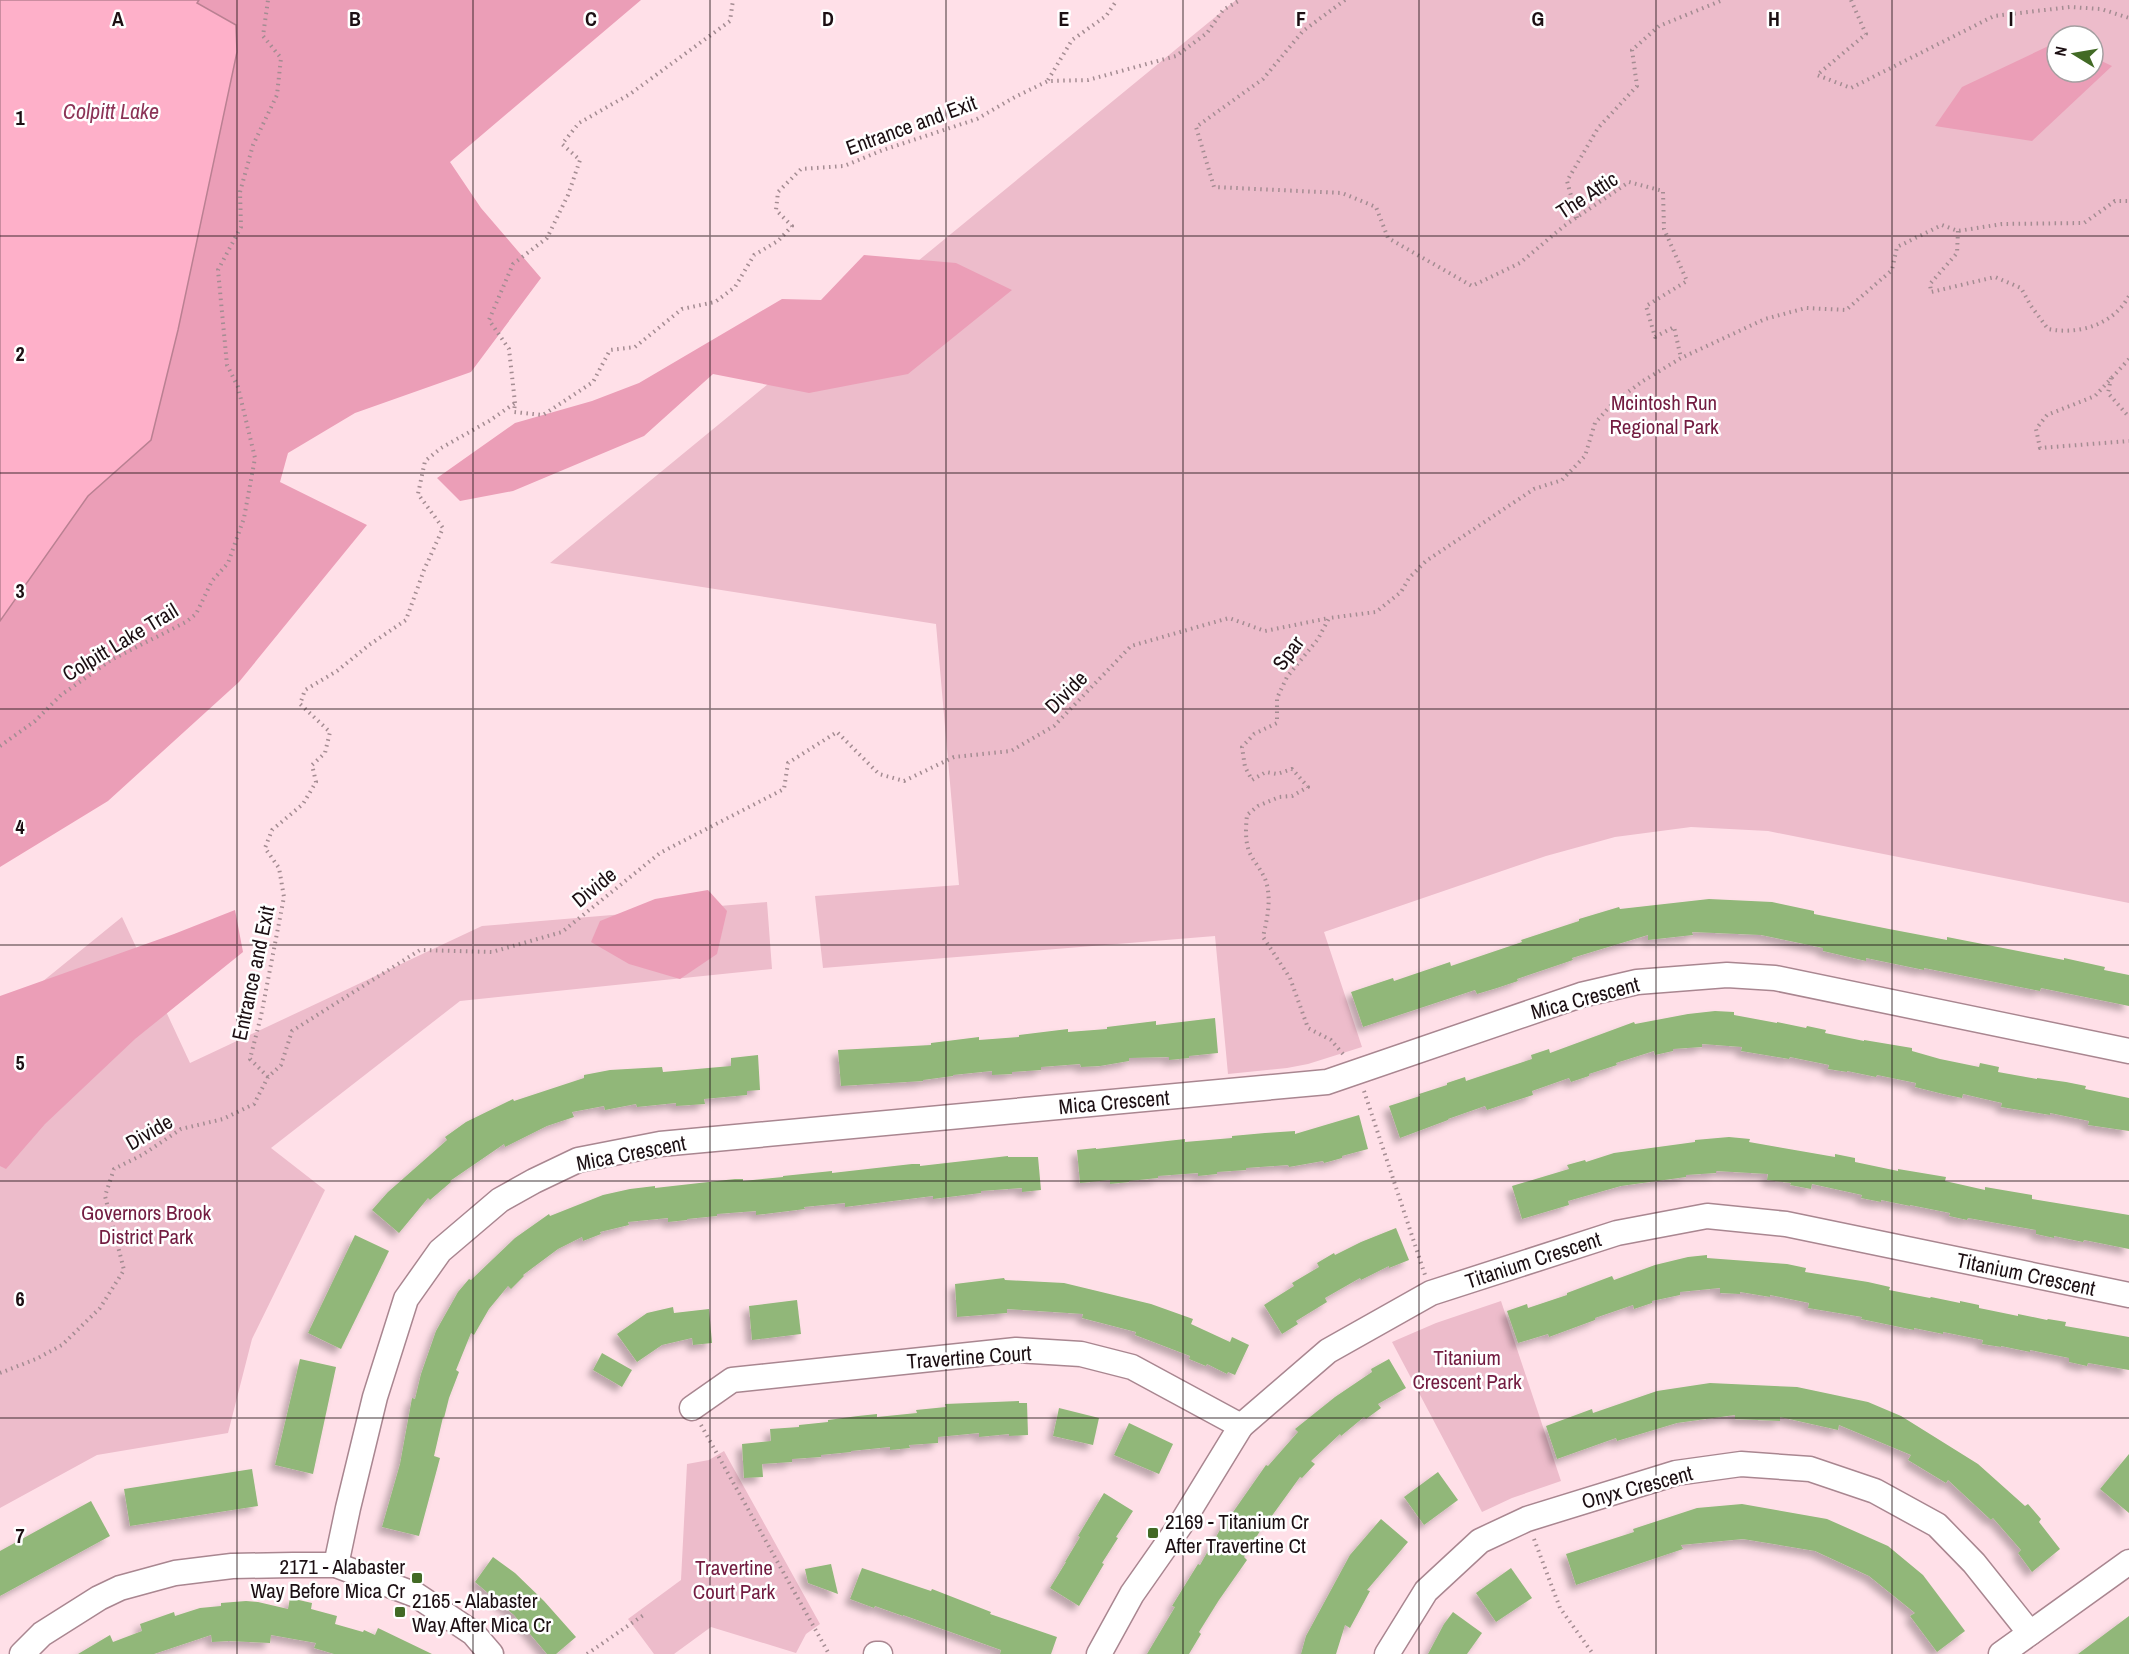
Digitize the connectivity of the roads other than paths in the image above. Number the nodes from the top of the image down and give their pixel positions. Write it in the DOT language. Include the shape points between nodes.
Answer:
graph roads {
  1 [pos="2129,1051"];
  2 [pos="2129,1295"];
  3 [pos="692,1408"];
  4 [pos="1241,1426"];
  5 [pos="2129,1562"];
  6 [pos="336,1565"];
  7 [pos="2030,1633"];
  8 [pos="22,1654"];
  9 [pos="492,1654"];
  10 [pos="1099,1654"];
  11 [pos="1387,1654"];
  12 [pos="2001,1654"];
  1 -- 6 [label="street, Mica Crescent" via="1775,978 1727,975 1637,982 1581,995 1327,1082 660,1144 578,1160 500,1200 440,1251 406,1299 375,1397"];
  2 -- 4 [label="street, Titanium Crescent" via="1785,1224 1707,1216 1617,1233 1431,1293 1328,1351"];
  3 -- 4 [label="street, Travertine Court" via="732,1380 1016,1350 1081,1353 1132,1367"];
  4 -- 10 [label="street, Titanium Crescent" via="1181,1524 1132,1594"];
  5 -- 7 [label="street"];
  6 -- 8 [label="street" via="232,1566 176,1573 120,1588 42,1634"];
  6 -- 9 [label="street" via="416,1595 473,1633"];
  7 -- 11 [label="street, Onyx Crescent" via="1974,1563 1936,1525 1875,1491 1810,1469 1741,1464 1676,1473 1527,1519 1480,1541 1426,1591"];
  7 -- 12 [label="street"];
}
